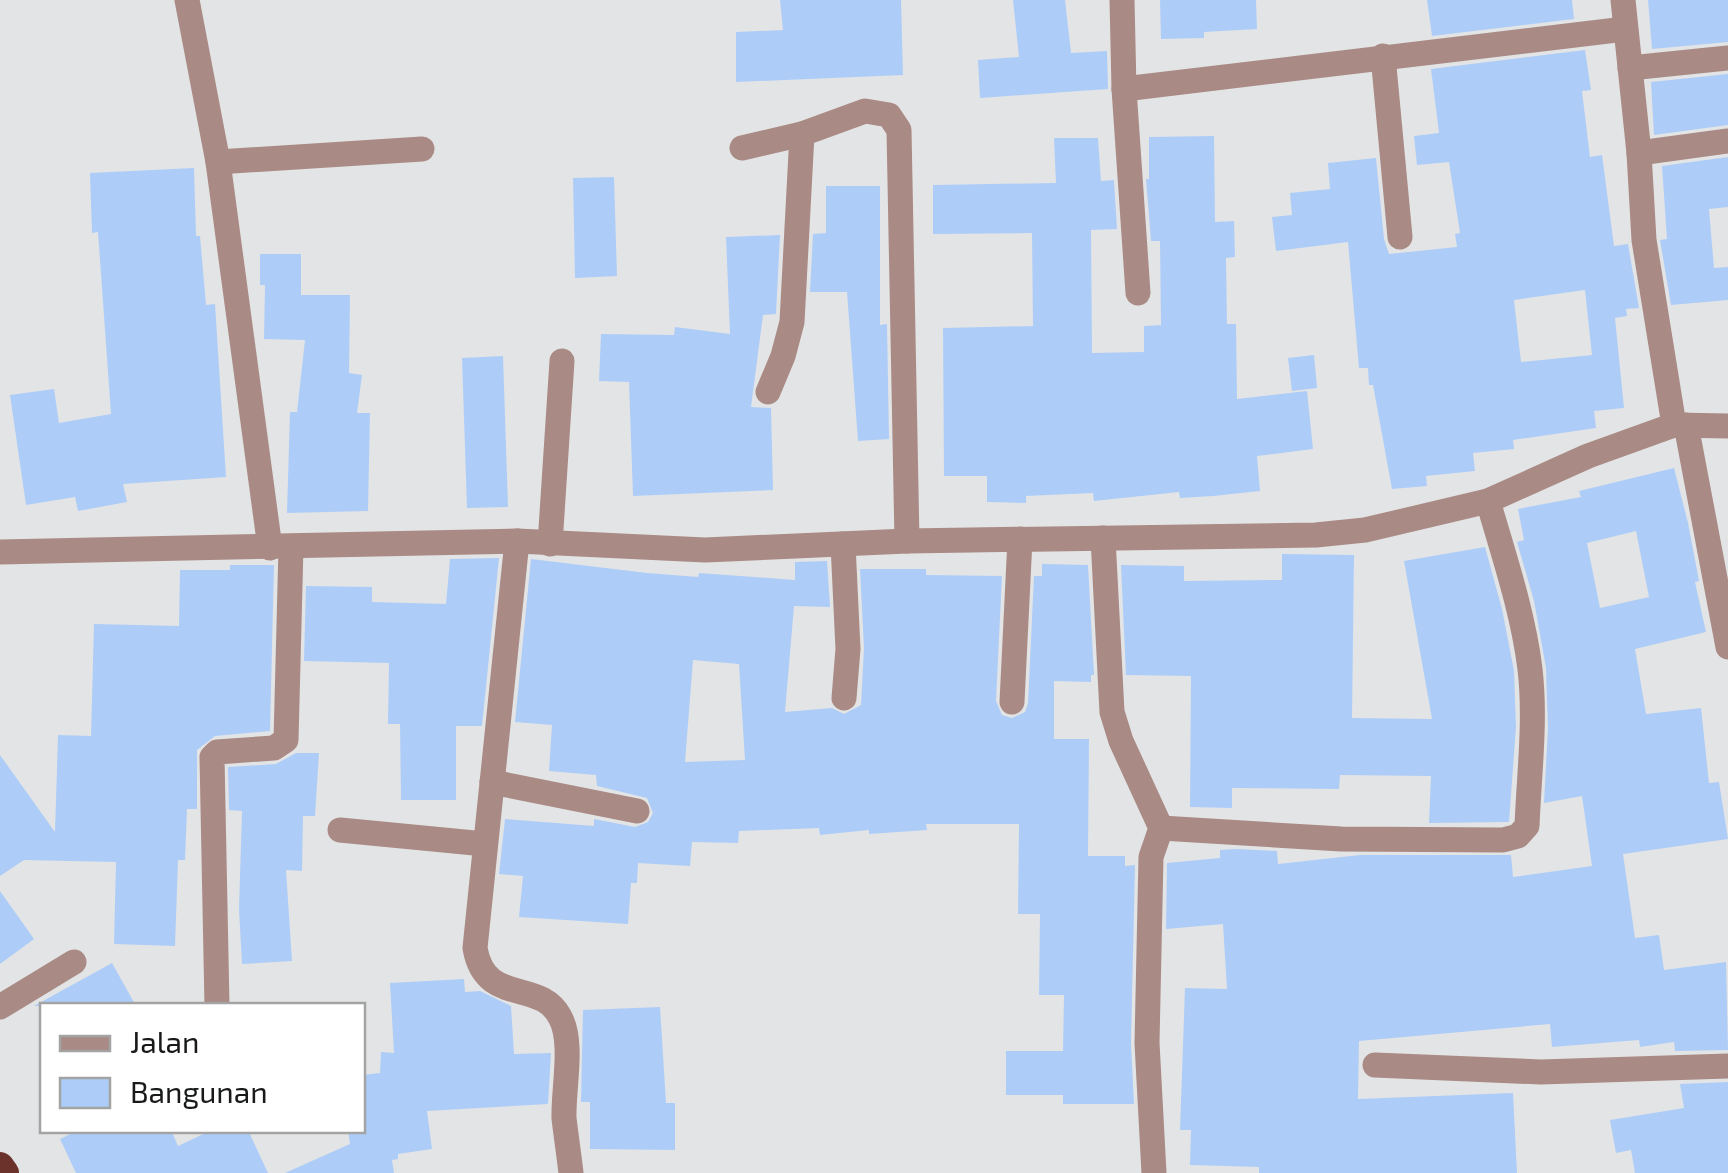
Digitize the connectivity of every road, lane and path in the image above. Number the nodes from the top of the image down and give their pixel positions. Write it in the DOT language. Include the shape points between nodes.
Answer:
graph roads {
  1 [pos="187,0"];
  2 [pos="1122,0"];
  3 [pos="1622,0"];
  4 [pos="1625,29"];
  5 [pos="1383,56"];
  6 [pos="1728,58"];
  7 [pos="1630,68"];
  8 [pos="1124,89"];
  9 [pos="802,134"];
  10 [pos="1728,141"];
  11 [pos="742,148"];
  12 [pos="422,149"];
  13 [pos="1639,154"];
  14 [pos="218,162"];
  15 [pos="1400,237"];
  16 [pos="1138,293"];
  17 [pos="562,361"];
  18 [pos="768,392"];
  19 [pos="1680,425"];
  20 [pos="1728,426"];
  21 [pos="1488,502"];
  22 [pos="1103,538"];
  23 [pos="1020,539"];
  24 [pos="517,541"];
  25 [pos="907,541"];
  26 [pos="550,544"];
  27 [pos="843,544"];
  28 [pos="281,547"];
  29 [pos="0,548"];
  30 [pos="1728,648"];
  31 [pos="844,698"];
  32 [pos="1012,702"];
  33 [pos="492,782"];
  34 [pos="636,811"];
  35 [pos="1160,828"];
  36 [pos="340,830"];
  37 [pos="485,844"];
  38 [pos="74,962"];
  39 [pos="217,1003"];
  40 [pos="0,1006"];
  41 [pos="1375,1066"];
  42 [pos="1728,1066"];
  43 [pos="0,1166"];
  44 [pos="5,1173"];
  45 [pos="571,1173"];
  46 [pos="1154,1173"];
  1 -- 14 [label="street"];
  2 -- 8 [label="street"];
  3 -- 4 [label="street"];
  4 -- 5 [label="street"];
  4 -- 7 [label="street"];
  5 -- 8 [label="street"];
  5 -- 15 [label="street"];
  6 -- 7 [label="street"];
  7 -- 13 [label="street"];
  8 -- 16 [label="street"];
  9 -- 11 [label="street"];
  9 -- 18 [label="street" via="792,322"];
  9 -- 25 [label="street" via="865,111 890,115 902,139"];
  10 -- 13 [label="street"];
  12 -- 14 [label="street"];
  13 -- 19 [label="street" via="1644,240"];
  14 -- 28 [label="street"];
  17 -- 26 [label="street"];
  19 -- 20 [label="street"];
  19 -- 21 [label="street" via="1588,456"];
  19 -- 30 [label="street"];
  21 -- 22 [label="street" via="1366,530"];
  21 -- 35 [label="street" via="1530,668 1523,833 1503,840 1414,840"];
  22 -- 23 [label="street"];
  22 -- 35 [label="street" via="1112,712"];
  23 -- 25 [label="street"];
  23 -- 32 [label="street"];
  24 -- 26 [label="street"];
  24 -- 28 [label="street"];
  24 -- 33 [label="street"];
  25 -- 27 [label="street"];
  26 -- 27 [label="street" via="705,550"];
  27 -- 31 [label="street"];
  28 -- 29 [label="street"];
  28 -- 39 [label="street" via="286,740 274,748 212,757"];
  33 -- 34 [label="street"];
  33 -- 37 [label="street"];
  35 -- 46 [label="street" via="1151,857 1147,1042"];
  36 -- 37 [label="street"];
  37 -- 45 [label="street" via="477,963 490,980 550,1003 560,1014"];
  38 -- 40 [label="street"];
  41 -- 42 [label="street" via="1541,1072"];
  43 -- 44 [label="highway"];
}
